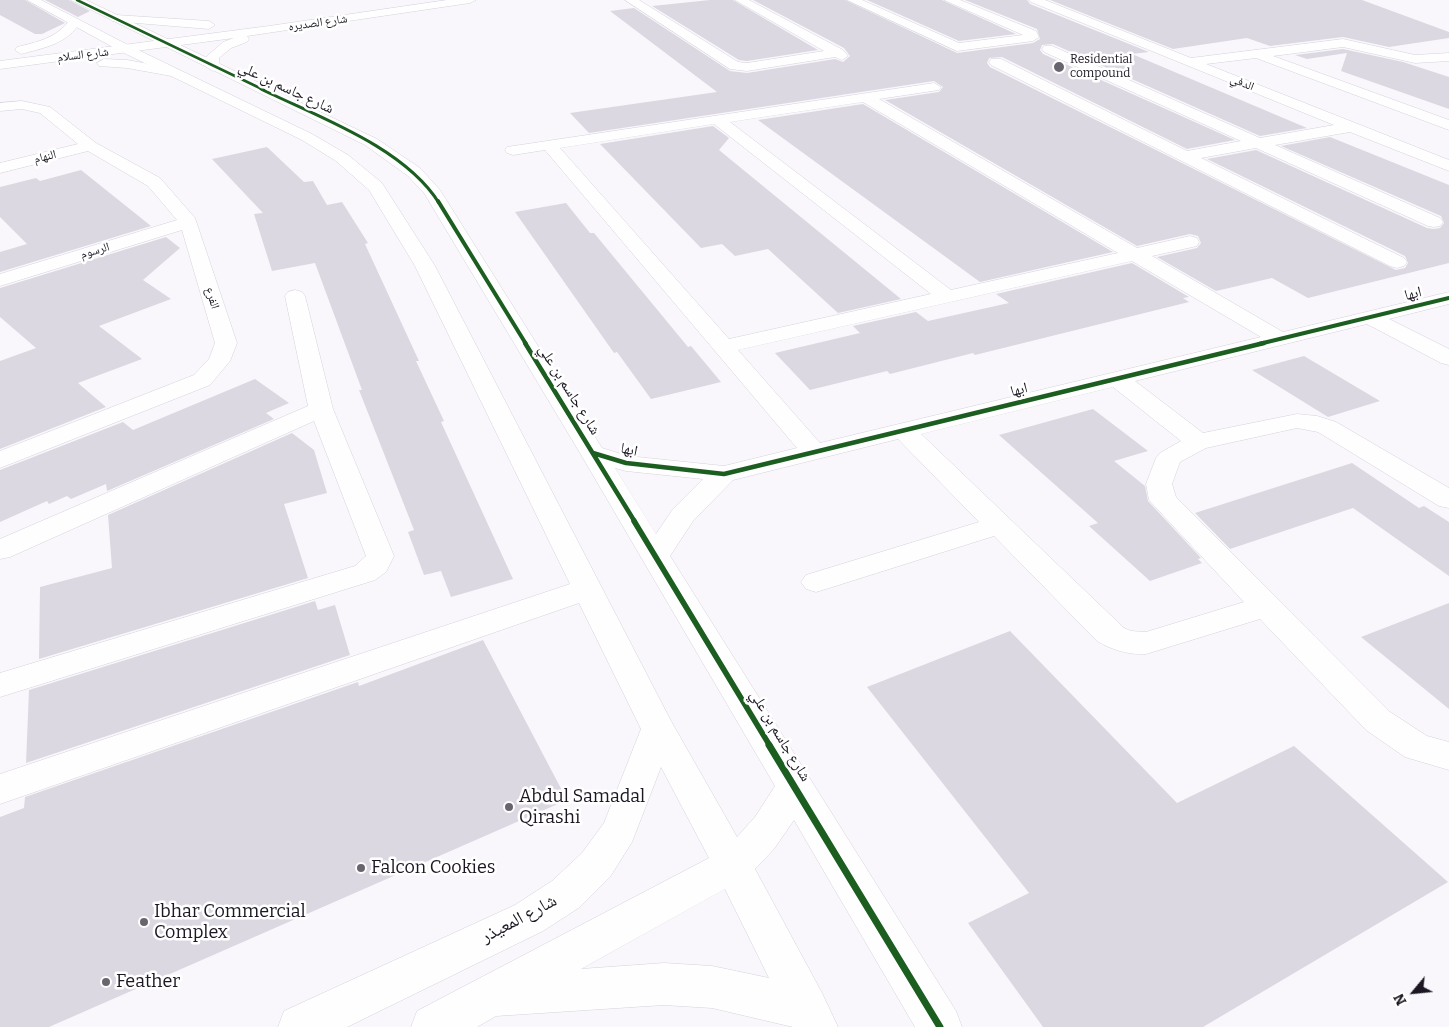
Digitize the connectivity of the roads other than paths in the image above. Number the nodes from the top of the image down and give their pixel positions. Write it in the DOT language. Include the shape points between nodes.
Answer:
graph roads {
  1 [pos="33,0"];
  2 [pos="77,0"];
  3 [pos="412,0"];
  4 [pos="470,0"];
  5 [pos="631,0"];
  6 [pos="741,0"];
  7 [pos="852,0"];
  8 [pos="950,0"];
  9 [pos="1036,0"];
  10 [pos="116,19"];
  11 [pos="74,22"];
  12 [pos="240,24"];
  13 [pos="269,30"];
  14 [pos="151,36"];
  15 [pos="113,42"];
  16 [pos="166,44"];
  17 [pos="126,49"];
  18 [pos="1048,49"];
  19 [pos="838,53"];
  20 [pos="1256,53"];
  21 [pos="1449,57"];
  22 [pos="3,60"];
  23 [pos="854,62"];
  24 [pos="996,62"];
  25 [pos="1190,62"];
  26 [pos="213,67"];
  27 [pos="177,73"];
  28 [pos="934,87"];
  29 [pos="865,97"];
  30 [pos="0,107"];
  31 [pos="1324,116"];
  32 [pos="717,119"];
  33 [pos="1297,121"];
  34 [pos="1449,124"];
  35 [pos="1260,127"];
  36 [pos="1350,127"];
  37 [pos="1233,132"];
  38 [pos="1206,137"];
  39 [pos="1188,140"];
  40 [pos="1258,143"];
  41 [pos="1161,144"];
  42 [pos="550,145"];
  43 [pos="90,146"];
  44 [pos="513,150"];
  45 [pos="1185,156"];
  46 [pos="1449,166"];
  47 [pos="0,168"];
  48 [pos="189,222"];
  49 [pos="1434,222"];
  50 [pos="1190,242"];
  51 [pos="1135,254"];
  52 [pos="1397,262"];
  53 [pos="0,280"];
  54 [pos="295,296"];
  55 [pos="947,297"];
  56 [pos="1449,298"];
  57 [pos="1371,318"];
  58 [pos="1282,340"];
  59 [pos="724,347"];
  60 [pos="1449,358"];
  61 [pos="1118,379"];
  62 [pos="321,408"];
  63 [pos="904,431"];
  64 [pos="1198,442"];
  65 [pos="814,452"];
  66 [pos="594,453"];
  67 [pos="0,460"];
  68 [pos="724,474"];
  69 [pos="1449,500"];
  70 [pos="999,525"];
  71 [pos="0,550"];
  72 [pos="656,556"];
  73 [pos="816,582"];
  74 [pos="587,589"];
  75 [pos="1265,606"];
  76 [pos="0,685"];
  77 [pos="658,730"];
  78 [pos="1449,756"];
  79 [pos="794,784"];
  80 [pos="0,789"];
  81 [pos="733,865"];
  82 [pos="490,997"];
  83 [pos="811,1018"];
  84 [pos="300,1027"];
  85 [pos="433,1027"];
  86 [pos="940,1027"];
  1 -- 11 [label="street"];
  2 -- 10 [label="street, شارع جاسم بن علي"];
  3 -- 12 [label="street, شارع الصديره"];
  4 -- 13 [label="street, شارع الصديره"];
  5 -- 19 [label="street" via="735,66"];
  6 -- 19 [label="street"];
  7 -- 8 [label="street" via="957,47 1033,37"];
  9 -- 25 [label="street, الدفي"];
  10 -- 12 [label="street"];
  10 -- 14 [label="street, شارع جاسم بن علي"];
  11 -- 15 [label="street"];
  11 -- 22 [label="street" via="72,28 56,38"];
  12 -- 14 [label="street, شارع الصديره"];
  13 -- 16 [label="street, شارع الصديره"];
  13 -- 26 [label="street" via="227,45 212,57"];
  14 -- 15 [label="street, شارع السلام"];
  14 -- 16 [label="street, شارع جاسم بن علي"];
  15 -- 17 [label="street"];
  15 -- 22 [label="street, شارع السلام"];
  16 -- 17 [label="street, شارع السلام"];
  16 -- 26 [label="street, شارع جاسم بن علي"];
  17 -- 22 [label="street, شارع السلام"];
  17 -- 27 [label="street"];
  18 -- 37 [label="street"];
  19 -- 23 [label="street"];
  20 -- 21 [label="street" via="1344,43 1415,59"];
  20 -- 25 [label="street"];
  20 -- 34 [label="street"];
  22 -- 27 [label="street" via="127,64"];
  24 -- 41 [label="street"];
  25 -- 31 [label="street, الدفي"];
  26 -- 66 [label="street, شارع جاسم بن علي" via="371,142 414,172 431,190"];
  27 -- 74 [label="street" via="308,138 359,170 376,187 425,266"];
  28 -- 29 [label="street"];
  29 -- 32 [label="street"];
  29 -- 51 [label="street"];
  30 -- 43 [label="street, الفرع" via="22,105 45,110"];
  31 -- 33 [label="street"];
  31 -- 36 [label="street, الدفي"];
  32 -- 42 [label="street"];
  32 -- 55 [label="street"];
  35 -- 37 [label="street"];
  36 -- 40 [label="street"];
  36 -- 46 [label="street, الدفي"];
  37 -- 38 [label="street"];
  37 -- 40 [label="street"];
  39 -- 41 [label="street"];
  40 -- 45 [label="street"];
  40 -- 49 [label="street"];
  41 -- 45 [label="street"];
  42 -- 44 [label="street"];
  42 -- 59 [label="street"];
  43 -- 47 [label="street, النهام"];
  43 -- 48 [label="street, الفرع" via="154,182"];
  45 -- 52 [label="street"];
  48 -- 53 [label="street, الرسوم"];
  48 -- 67 [label="street, الفرع" via="226,344 219,361 202,380"];
  50 -- 51 [label="street"];
  51 -- 55 [label="street"];
  51 -- 58 [label="street"];
  54 -- 62 [label="street"];
  55 -- 59 [label="street"];
  56 -- 57 [label="street, ابها"];
  57 -- 58 [label="street, ابها"];
  57 -- 60 [label="street"];
  58 -- 61 [label="street, ابها"];
  59 -- 65 [label="street"];
  61 -- 63 [label="street, ابها"];
  61 -- 64 [label="street"];
  62 -- 71 [label="street"];
  62 -- 76 [label="street" via="380,556 376,565 365,573"];
  63 -- 65 [label="street, ابها"];
  63 -- 70 [label="street"];
  64 -- 69 [label="street" via="1297,421 1317,423"];
  64 -- 75 [label="street" via="1169,458 1159,484 1163,500"];
  65 -- 68 [label="street, ابها"];
  66 -- 68 [label="street, ابها" via="626,463"];
  66 -- 72 [label="street, شارع جاسم بن علي"];
  68 -- 72 [label="street, ابها" via="683,515"];
  70 -- 73 [label="street"];
  70 -- 75 [label="street" via="1108,632 1133,644 1146,643"];
  72 -- 79 [label="street, شارع جاسم بن علي"];
  74 -- 77 [label="street"];
  74 -- 80 [label="street"];
  75 -- 78 [label="street" via="1378,721 1417,747"];
  77 -- 81 [label="street"];
  77 -- 84 [label="street, شارع المعيذر" via="619,831 596,865 566,894 529,918"];
  79 -- 81 [label="street" via="772,826"];
  79 -- 86 [label="street, شارع جاسم بن علي"];
  81 -- 82 [label="street"];
  81 -- 83 [label="street"];
  82 -- 83 [label="street" via="664,984 712,987"];
  82 -- 85 [label="street"];
}
